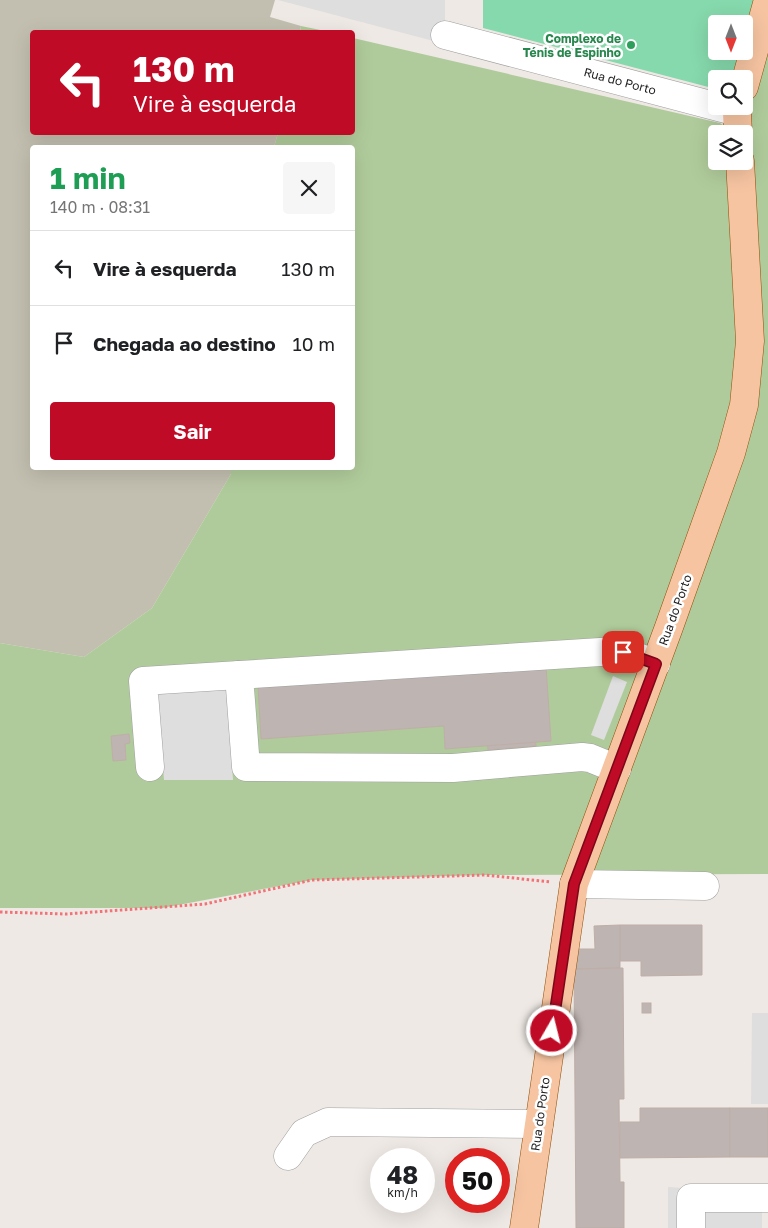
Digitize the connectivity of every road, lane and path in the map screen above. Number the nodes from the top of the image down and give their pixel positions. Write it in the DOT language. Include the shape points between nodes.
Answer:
graph roads {
  1 [pos="768,0"];
  2 [pos="444,35"];
  3 [pos="750,70"];
  4 [pos="708,102"];
  5 [pos="740,170"];
  6 [pos="656,664"];
  7 [pos="239,676"];
  8 [pos="150,767"];
  9 [pos="617,769"];
  10 [pos="574,884"];
  11 [pos="705,886"];
  12 [pos="0,912"];
  13 [pos="538,1124"];
  14 [pos="288,1156"];
  15 [pos="768,1198"];
  16 [pos="524,1228"];
  17 [pos="691,1228"];
  1 -- 3 [label="main road, Rua do Porto"];
  2 -- 4 [label="street, Rua do Porto"];
  5 -- 6 [label="main road, Rua do Porto" via="750,341 744,405 731,453"];
  6 -- 7 [label="street" via="616,651"];
  6 -- 9 [label="main road, Rua do Porto"];
  7 -- 8 [label="street" via="143,681"];
  7 -- 9 [label="street" via="246,767 453,768 582,757"];
  9 -- 10 [label="main road, Rua do Porto"];
  10 -- 11 [label="street"];
  10 -- 12 [label="path" via="485,875 312,880 205,904 66,914"];
  10 -- 13 [label="main road, Rua do Porto"];
  13 -- 14 [label="street" via="328,1122 304,1133"];
  13 -- 16 [label="main road, Rua do Porto"];
  15 -- 17 [label="street" via="691,1198"];
}
